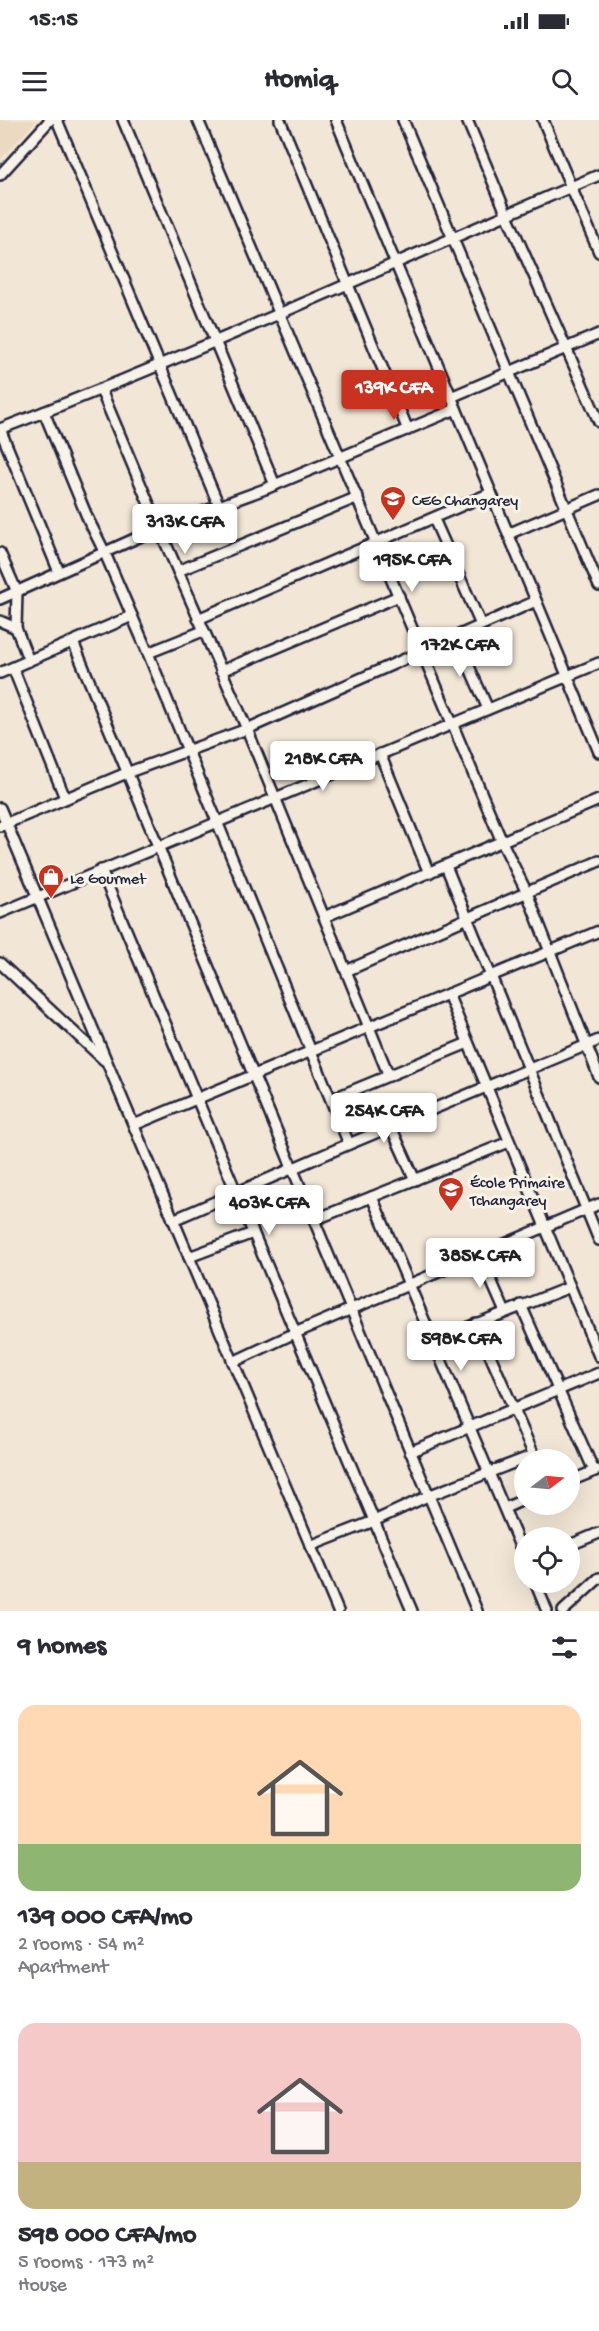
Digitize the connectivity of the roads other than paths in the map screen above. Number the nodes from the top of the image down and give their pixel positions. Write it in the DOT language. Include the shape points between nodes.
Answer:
graph roads {
  1 [pos="50,120"];
  2 [pos="57,120"];
  3 [pos="123,120"];
  4 [pos="198,120"];
  5 [pos="280,120"];
  6 [pos="336,120"];
  7 [pos="403,120"];
  8 [pos="467,120"];
  9 [pos="543,120"];
  10 [pos="0,175"];
  11 [pos="599,175"];
  12 [pos="572,187"];
  13 [pos="507,214"];
  14 [pos="453,238"];
  15 [pos="599,252"];
  16 [pos="395,262"];
  17 [pos="348,284"];
  18 [pos="279,315"];
  19 [pos="599,334"];
  20 [pos="216,342"];
  21 [pos="566,348"];
  22 [pos="160,366"];
  23 [pos="508,372"];
  24 [pos="101,390"];
  25 [pos="451,397"];
  26 [pos="456,409"];
  27 [pos="44,412"];
  28 [pos="599,422"];
  29 [pos="0,429"];
  30 [pos="408,430"];
  31 [pos="341,457"];
  32 [pos="275,484"];
  33 [pos="491,493"];
  34 [pos="599,495"];
  35 [pos="358,497"];
  36 [pos="219,506"];
  37 [pos="567,509"];
  38 [pos="434,519"];
  39 [pos="159,528"];
  40 [pos="508,534"];
  41 [pos="377,543"];
  42 [pos="104,551"];
  43 [pos="0,553"];
  44 [pos="177,571"];
  45 [pos="59,572"];
  46 [pos="599,586"];
  47 [pos="17,592"];
  48 [pos="399,596"];
  49 [pos="0,599"];
  50 [pos="536,601"];
  51 [pos="132,616"];
  52 [pos="198,619"];
  53 [pos="0,621"];
  54 [pos="481,626"];
  55 [pos="16,628"];
  56 [pos="204,631"];
  57 [pos="456,636"];
  58 [pos="73,642"];
  59 [pos="422,652"];
  60 [pos="148,653"];
  61 [pos="29,661"];
  62 [pos="599,663"];
  63 [pos="13,668"];
  64 [pos="221,671"];
  65 [pos="0,674"];
  66 [pos="567,676"];
  67 [pos="489,709"];
  68 [pos="452,724"];
  69 [pos="247,729"];
  70 [pos="188,751"];
  71 [pos="599,753"];
  72 [pos="380,754"];
  73 [pos="129,772"];
  74 [pos="65,798"];
  75 [pos="276,798"];
  76 [pos="599,800"];
  77 [pos="0,807"];
  78 [pos="217,822"];
  79 [pos="3,825"];
  80 [pos="502,842"];
  81 [pos="158,846"];
  82 [pos="599,861"];
  83 [pos="446,866"];
  84 [pos="101,870"];
  85 [pos="429,873"];
  86 [pos="527,892"];
  87 [pos="38,897"];
  88 [pos="0,913"];
  89 [pos="324,917"];
  90 [pos="467,919"];
  91 [pos="599,931"];
  92 [pos="549,952"];
  93 [pos="0,963"];
  94 [pos="346,971"];
  95 [pos="490,977"];
  96 [pos="448,994"];
  97 [pos="369,1027"];
  98 [pos="599,1040"];
  99 [pos="468,1043"];
  100 [pos="586,1045"];
  101 [pos="313,1051"];
  102 [pos="108,1064"];
  103 [pos="528,1070"];
  104 [pos="254,1075"];
  105 [pos="388,1076"];
  106 [pos="599,1077"];
  107 [pos="486,1088"];
  108 [pos="196,1099"];
  109 [pos="332,1099"];
  110 [pos="134,1125"];
  111 [pos="391,1126"];
  112 [pos="509,1142"];
  113 [pos="349,1144"];
  114 [pos="293,1170"];
  115 [pos="415,1180"];
  116 [pos="237,1193"];
  117 [pos="372,1197"];
  118 [pos="599,1204"];
  119 [pos="586,1209"];
  120 [pos="173,1220"];
  121 [pos="314,1220"];
  122 [pos="545,1227"];
  123 [pos="253,1233"];
  124 [pos="599,1240"];
  125 [pos="480,1255"];
  126 [pos="189,1257"];
  127 [pos="409,1285"];
  128 [pos="570,1287"];
  129 [pos="521,1305"];
  130 [pos="351,1310"];
  131 [pos="505,1312"];
  132 [pos="476,1323"];
  133 [pos="296,1334"];
  134 [pos="433,1341"];
  135 [pos="599,1356"];
  136 [pos="233,1362"];
  137 [pos="599,1373"];
  138 [pos="558,1390"];
  139 [pos="515,1408"];
  140 [pos="470,1427"];
  141 [pos="532,1449"];
  142 [pos="410,1452"];
  143 [pos="514,1464"];
  144 [pos="596,1470"];
  145 [pos="490,1472"];
  146 [pos="580,1477"];
  147 [pos="428,1496"];
  148 [pos="514,1504"];
  149 [pos="505,1508"];
  150 [pos="374,1521"];
  151 [pos="514,1530"];
  152 [pos="599,1533"];
  153 [pos="580,1541"];
  154 [pos="310,1546"];
  155 [pos="599,1578"];
  156 [pos="540,1593"];
  157 [pos="338,1611"];
  158 [pos="412,1611"];
  159 [pos="477,1611"];
  160 [pos="547,1611"];
  161 [pos="563,1611"];
  1 -- 10 [label="street"];
  2 -- 22 [label="street"];
  3 -- 20 [label="street"];
  4 -- 18 [label="street"];
  5 -- 17 [label="street"];
  6 -- 16 [label="street"];
  7 -- 14 [label="street"];
  8 -- 13 [label="street"];
  9 -- 12 [label="street"];
  11 -- 12 [label="street"];
  12 -- 13 [label="street"];
  12 -- 15 [label="street"];
  13 -- 14 [label="street"];
  13 -- 21 [label="street"];
  14 -- 16 [label="street"];
  14 -- 23 [label="street"];
  16 -- 17 [label="street"];
  16 -- 25 [label="street"];
  17 -- 18 [label="street"];
  17 -- 30 [label="street"];
  18 -- 20 [label="street"];
  18 -- 31 [label="street"];
  19 -- 21 [label="street"];
  20 -- 22 [label="street"];
  20 -- 32 [label="street"];
  21 -- 23 [label="street"];
  21 -- 28 [label="street"];
  22 -- 24 [label="street"];
  22 -- 36 [label="street"];
  23 -- 25 [label="street"];
  23 -- 37 [label="street"];
  24 -- 27 [label="street"];
  24 -- 39 [label="street"];
  25 -- 26 [label="street"];
  26 -- 30 [label="street"];
  26 -- 33 [label="street"];
  27 -- 29 [label="street"];
  27 -- 42 [label="street"];
  29 -- 45 [label="street"];
  30 -- 31 [label="street"];
  31 -- 32 [label="street"];
  31 -- 35 [label="street"];
  32 -- 36 [label="street"];
  33 -- 38 [label="street"];
  33 -- 40 [label="street"];
  34 -- 37 [label="street"];
  35 -- 41 [label="street"];
  35 -- 44 [label="street"];
  36 -- 39 [label="street"];
  37 -- 40 [label="street"];
  37 -- 46 [label="street"];
  38 -- 41 [label="street"];
  38 -- 54 [label="street"];
  39 -- 42 [label="street"];
  39 -- 44 [label="street"];
  40 -- 50 [label="street"];
  41 -- 48 [label="street"];
  41 -- 52 [label="street"];
  42 -- 45 [label="street"];
  42 -- 51 [label="street"];
  43 -- 47 [label="street"];
  44 -- 52 [label="street"];
  45 -- 47 [label="street"];
  47 -- 49 [label="street"];
  47 -- 55 [label="street"];
  48 -- 59 [label="street"];
  48 -- 64 [label="street"];
  50 -- 54 [label="street"];
  50 -- 66 [label="street"];
  51 -- 58 [label="street"];
  51 -- 60 [label="street"];
  52 -- 56 [label="street"];
  53 -- 55 [label="street"];
  54 -- 57 [label="street"];
  55 -- 61 [label="street"];
  56 -- 60 [label="street"];
  56 -- 64 [label="street"];
  57 -- 59 [label="street"];
  57 -- 67 [label="street"];
  58 -- 61 [label="street"];
  58 -- 73 [label="street"];
  59 -- 68 [label="street"];
  59 -- 69 [label="street"];
  60 -- 70 [label="street"];
  61 -- 63 [label="street"];
  62 -- 66 [label="street"];
  63 -- 65 [label="street"];
  63 -- 74 [label="street"];
  64 -- 69 [label="street"];
  66 -- 67 [label="street"];
  66 -- 71 [label="street"];
  67 -- 68 [label="street"];
  68 -- 72 [label="street"];
  68 -- 80 [label="street"];
  69 -- 70 [label="street"];
  69 -- 75 [label="street"];
  70 -- 73 [label="street"];
  70 -- 78 [label="street"];
  72 -- 75 [label="street"];
  72 -- 85 [label="street"];
  73 -- 74 [label="street"];
  73 -- 81 [label="street"];
  74 -- 79 [label="street"];
  75 -- 78 [label="street"];
  75 -- 89 [label="street"];
  76 -- 80 [label="street"];
  77 -- 79 [label="street"];
  78 -- 81 [label="street"];
  78 -- 101 [label="street"];
  79 -- 87 [label="street"];
  80 -- 83 [label="street"];
  80 -- 86 [label="street"];
  81 -- 84 [label="street"];
  81 -- 104 [label="street"];
  82 -- 86 [label="street"];
  83 -- 85 [label="street"];
  83 -- 90 [label="street"];
  84 -- 87 [label="street"];
  84 -- 108 [label="street"];
  85 -- 89 [label="street"];
  86 -- 90 [label="street"];
  86 -- 92 [label="street"];
  87 -- 88 [label="street"];
  87 -- 102 [label="street"];
  89 -- 94 [label="street"];
  90 -- 94 [label="street"];
  90 -- 95 [label="street"];
  91 -- 92 [label="street"];
  92 -- 95 [label="street"];
  92 -- 100 [label="street"];
  93 -- 102 [label="street"];
  94 -- 97 [label="street"];
  95 -- 96 [label="street"];
  95 -- 103 [label="street"];
  96 -- 97 [label="street"];
  96 -- 99 [label="street"];
  97 -- 101 [label="street"];
  97 -- 105 [label="street"];
  98 -- 100 [label="street"];
  99 -- 105 [label="street"];
  99 -- 107 [label="street"];
  100 -- 103 [label="street"];
  100 -- 106 [label="street"];
  101 -- 104 [label="street"];
  101 -- 109 [label="street"];
  102 -- 110 [label="street"];
  103 -- 107 [label="street"];
  103 -- 119 [label="street"];
  104 -- 108 [label="street"];
  104 -- 114 [label="street"];
  105 -- 109 [label="street"];
  107 -- 111 [label="street"];
  107 -- 112 [label="street"];
  108 -- 110 [label="street"];
  108 -- 116 [label="street"];
  109 -- 113 [label="street"];
  110 -- 120 [label="street"];
  111 -- 113 [label="street"];
  111 -- 115 [label="street"];
  112 -- 115 [label="street"];
  112 -- 122 [label="street"];
  113 -- 114 [label="street"];
  114 -- 116 [label="street"];
  114 -- 121 [label="street"];
  115 -- 117 [label="street"];
  116 -- 120 [label="street"];
  116 -- 123 [label="street"];
  117 -- 121 [label="street"];
  117 -- 127 [label="street"];
  118 -- 119 [label="street"];
  119 -- 122 [label="street"];
  119 -- 124 [label="street"];
  120 -- 126 [label="street"];
  121 -- 130 [label="street"];
  122 -- 125 [label="street"];
  122 -- 128 [label="street"];
  123 -- 126 [label="street"];
  123 -- 133 [label="street"];
  125 -- 127 [label="street"];
  125 -- 131 [label="street"];
  126 -- 136 [label="street"];
  127 -- 130 [label="street"];
  127 -- 134 [label="street"];
  128 -- 129 [label="street"];
  128 -- 135 [label="street"];
  129 -- 131 [label="street"];
  129 -- 138 [label="street"];
  130 -- 133 [label="street"];
  130 -- 142 [label="street"];
  131 -- 132 [label="street"];
  132 -- 134 [label="street"];
  132 -- 139 [label="street"];
  133 -- 136 [label="street"];
  133 -- 150 [label="street"];
  134 -- 140 [label="street"];
  136 -- 154 [label="street"];
  137 -- 138 [label="street"];
  138 -- 139 [label="street"];
  138 -- 144 [label="street"];
  139 -- 140 [label="street"];
  139 -- 141 [label="street"];
  140 -- 142 [label="street"];
  140 -- 145 [label="street"];
  142 -- 147 [label="street"];
  143 -- 145 [label="street"];
  144 -- 146 [label="street"];
  145 -- 147 [label="street"];
  145 -- 149 [label="street"];
  147 -- 150 [label="street"];
  147 -- 159 [label="street"];
  148 -- 149 [label="street"];
  149 -- 151 [label="street"];
  150 -- 154 [label="street"];
  150 -- 158 [label="street"];
  152 -- 153 [label="street"];
  154 -- 157 [label="street"];
  155 -- 161 [label="street"];
  156 -- 160 [label="street"];
}
